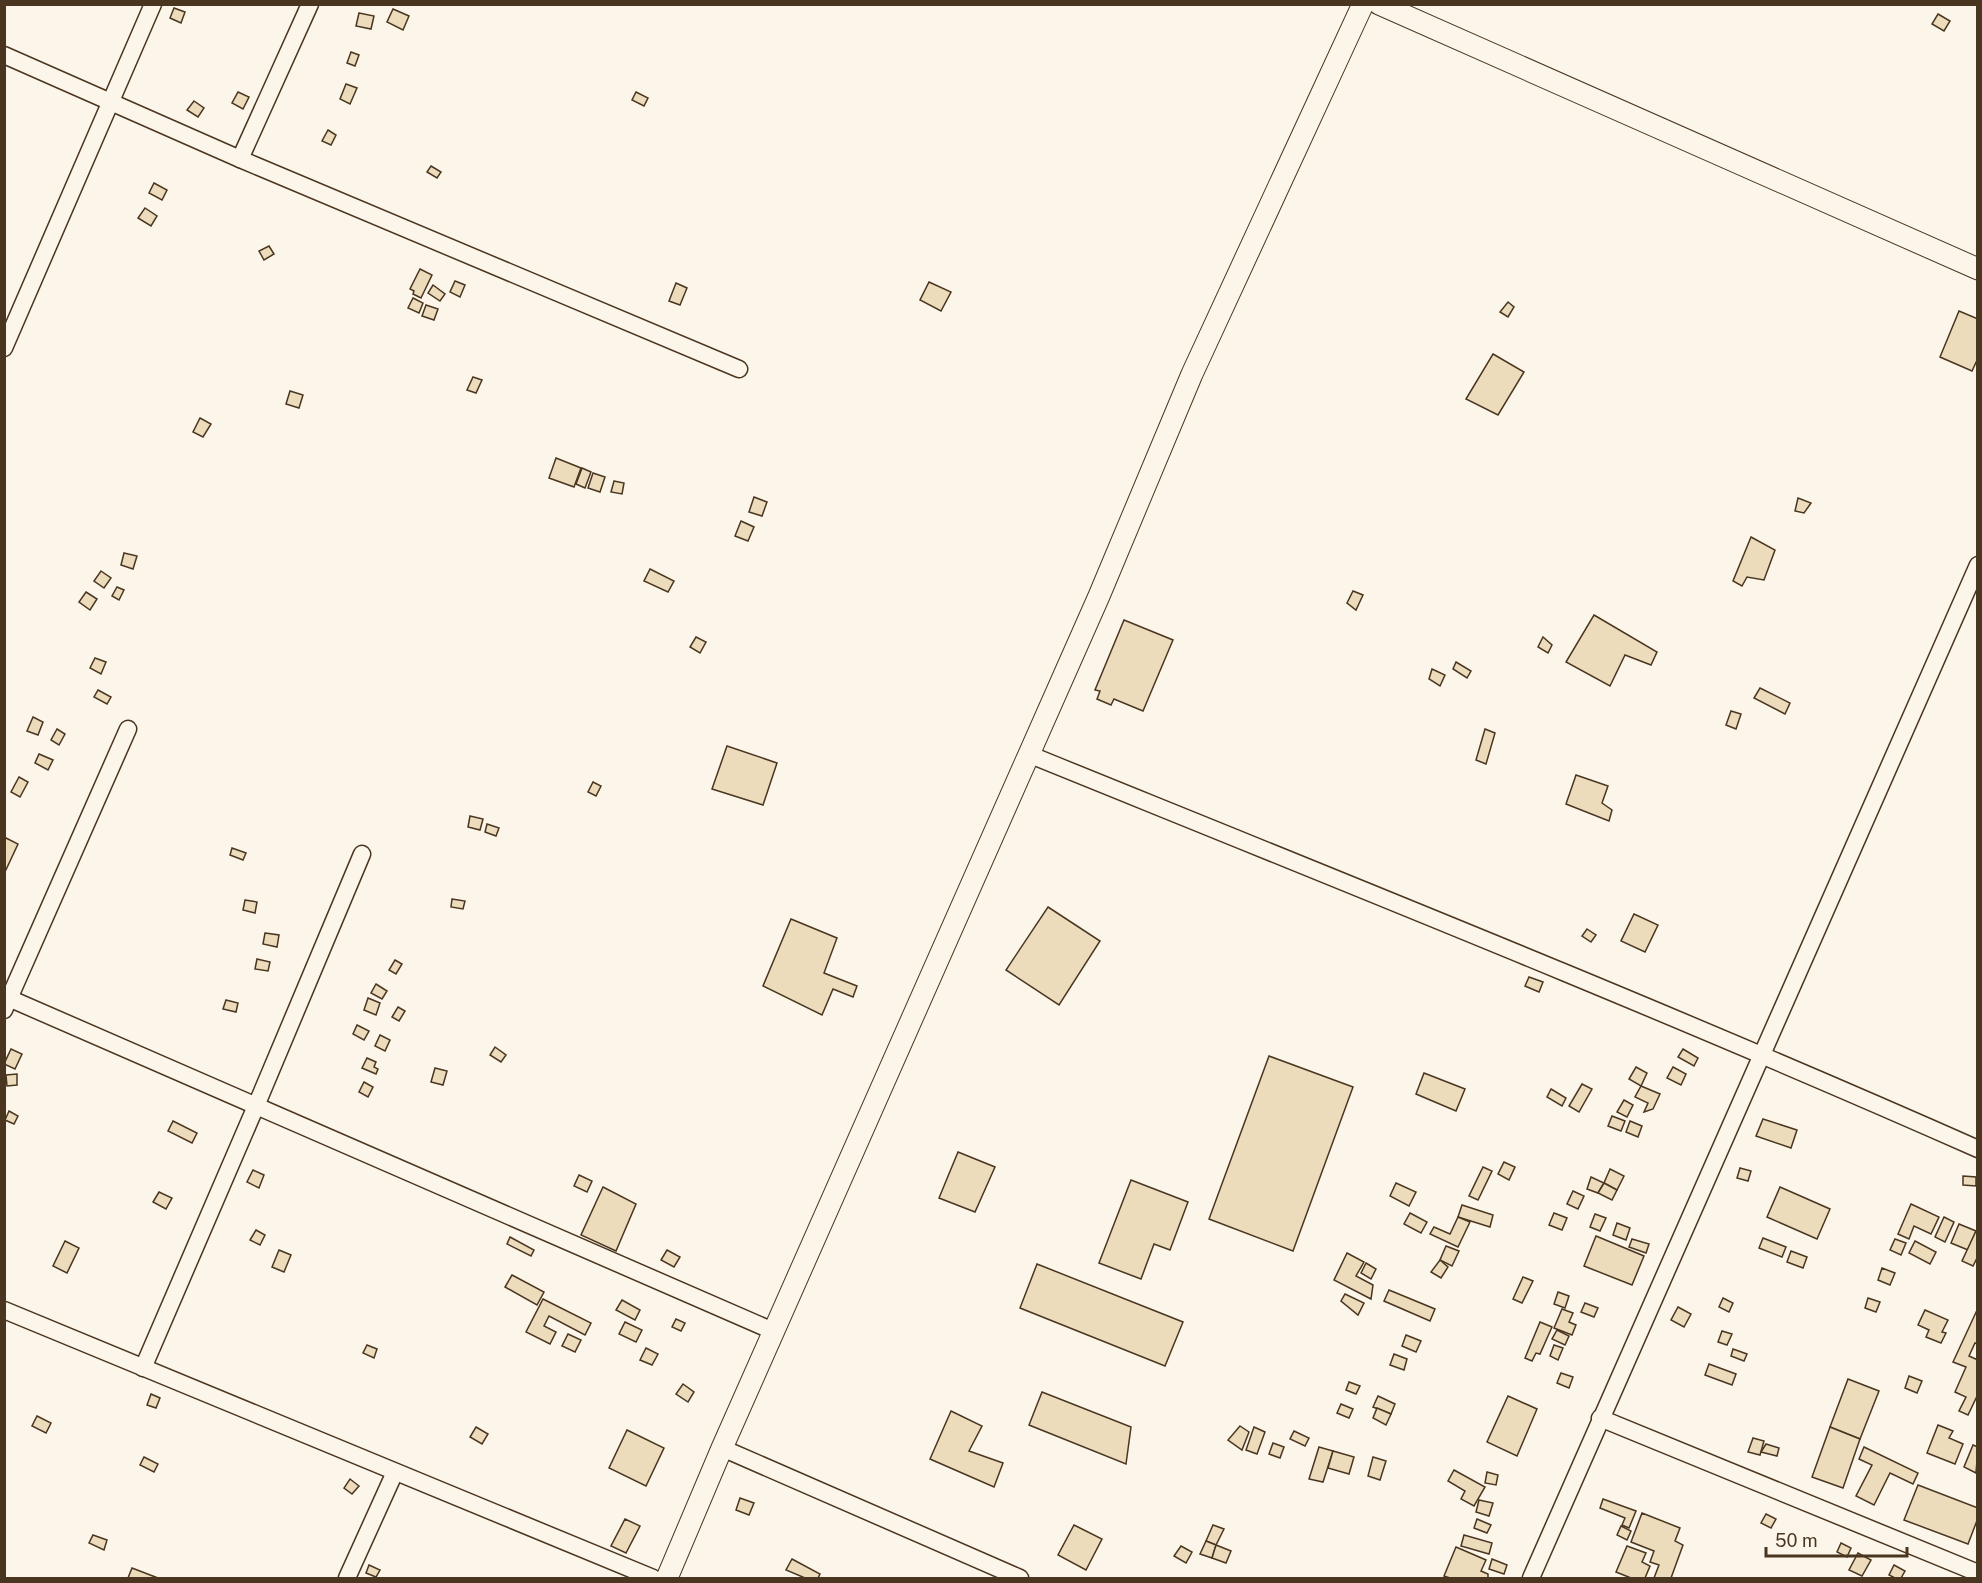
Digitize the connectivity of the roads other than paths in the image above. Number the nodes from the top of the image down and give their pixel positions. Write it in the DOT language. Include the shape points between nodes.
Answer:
graph roads {
  1 [pos="153,4"];
  2 [pos="310,4"];
  3 [pos="1363,4"];
  4 [pos="1379,4"];
  5 [pos="4,55"];
  6 [pos="111,100"];
  7 [pos="240,159"];
  8 [pos="1977,269"];
  9 [pos="4,348"];
  10 [pos="739,369"];
  11 [pos="1977,565"];
  12 [pos="128,729"];
  13 [pos="1028,754"];
  14 [pos="362,854"];
  15 [pos="6,1002"];
  16 [pos="1761,1055"];
  17 [pos="256,1106"];
  18 [pos="1977,1149"];
  19 [pos="4,1310"];
  20 [pos="773,1331"];
  21 [pos="143,1368"];
  22 [pos="1600,1418"];
  23 [pos="722,1448"];
  24 [pos="395,1472"];
  25 [pos="1977,1573"];
  26 [pos="347,1578"];
  27 [pos="654,1578"];
  28 [pos="667,1578"];
  29 [pos="1020,1578"];
  30 [pos="1531,1578"];
  1 -- 6 [label="street"];
  2 -- 7 [label="street"];
  3 -- 13 [label="street" via="1192,374"];
  4 -- 8 [label="street"];
  5 -- 6 [label="street"];
  6 -- 7 [label="street"];
  6 -- 9 [label="street"];
  7 -- 10 [label="street"];
  11 -- 16 [label="street"];
  12 -- 15 [label="street"];
  13 -- 16 [label="street"];
  13 -- 20 [label="street"];
  14 -- 17 [label="street"];
  15 -- 17 [label="street"];
  16 -- 18 [label="street"];
  16 -- 22 [label="street"];
  17 -- 20 [label="street"];
  17 -- 21 [label="street"];
  19 -- 21 [label="street"];
  20 -- 23 [label="street"];
  21 -- 24 [label="street"];
  22 -- 25 [label="street"];
  22 -- 30 [label="street"];
  23 -- 28 [label="street"];
  23 -- 29 [label="street"];
  24 -- 26 [label="street"];
  24 -- 27 [label="street"];
}
